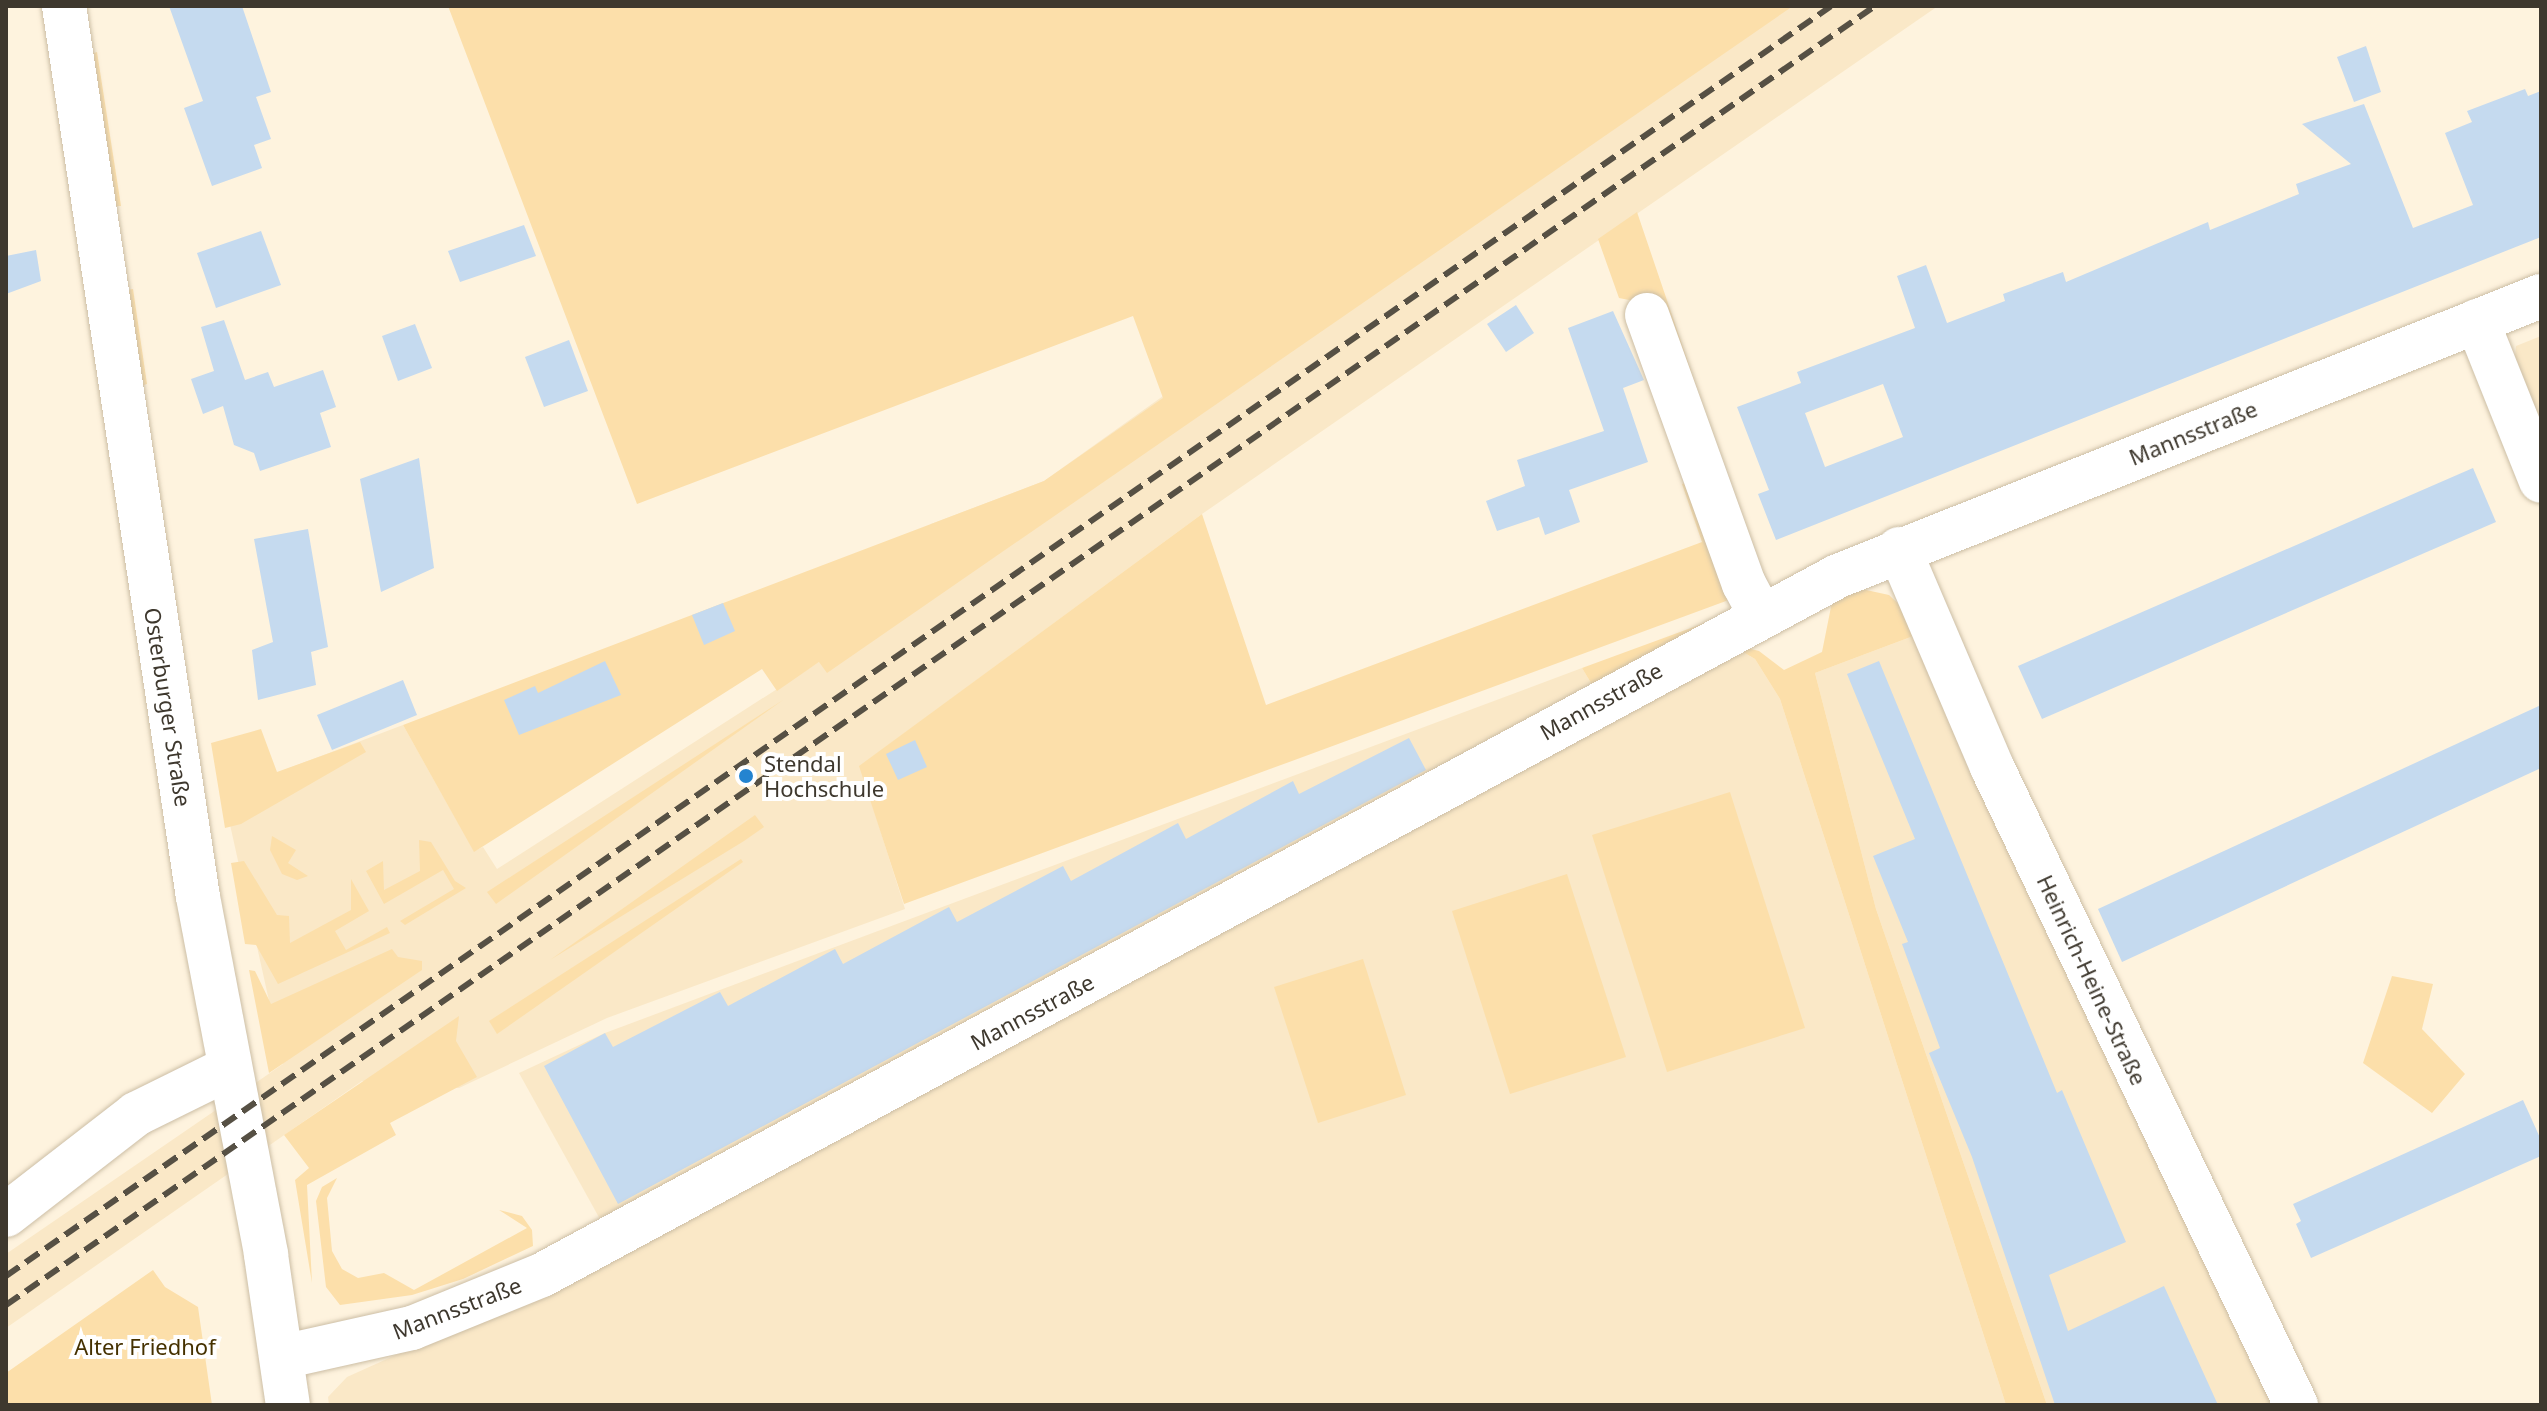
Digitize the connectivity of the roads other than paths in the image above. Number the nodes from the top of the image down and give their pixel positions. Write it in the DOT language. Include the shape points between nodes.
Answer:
graph roads {
  1 [pos="64,6"];
  2 [pos="2541,296"];
  3 [pos="1647,315"];
  4 [pos="2477,321"];
  5 [pos="2541,481"];
  6 [pos="1899,549"];
  7 [pos="1760,614"];
  8 [pos="229,1068"];
  9 [pos="6,1215"];
  10 [pos="282,1357"];
  11 [pos="288,1405"];
  12 [pos="2296,1405"];
  1 -- 8 [label="street, Osterburger Straße" via="198,897"];
  2 -- 4 [label="street, Mannsstraße"];
  3 -- 7 [label="street" via="1744,584"];
  4 -- 5 [label="street"];
  4 -- 6 [label="street, Mannsstraße"];
  6 -- 7 [label="street, Mannsstraße"];
  6 -- 12 [label="street, Heinrich-Heine-Straße" via="1992,767"];
  7 -- 10 [label="street, Mannsstraße" via="1175,937 542,1275 412,1328"];
  8 -- 9 [label="street" via="136,1114"];
  8 -- 10 [label="street, Osterburger Straße"];
  10 -- 11 [label="street, Osterburger Straße"];
}
